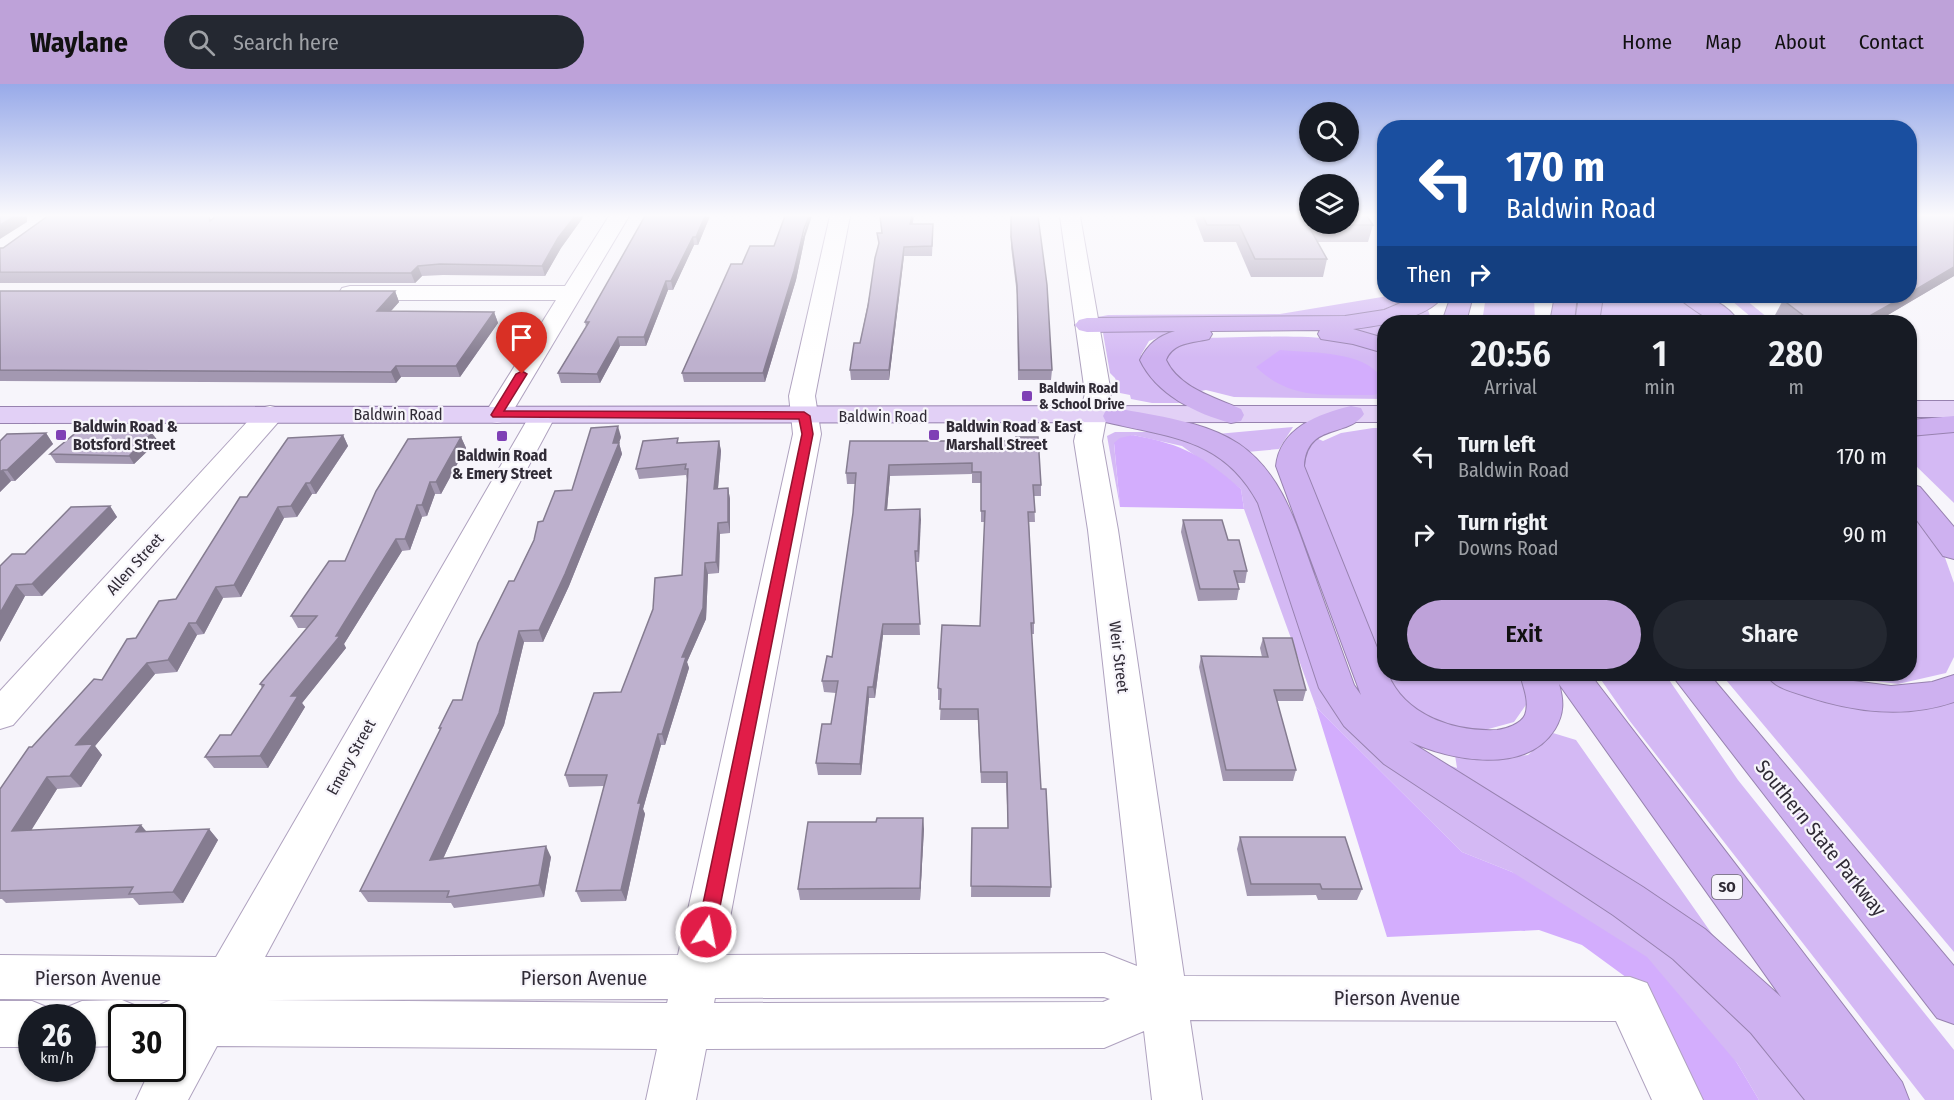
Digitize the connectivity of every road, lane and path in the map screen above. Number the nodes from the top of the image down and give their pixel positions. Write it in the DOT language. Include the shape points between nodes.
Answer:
graph roads {
  1 [pos="590,263"];
  2 [pos="830,263"];
  3 [pos="1077,263"];
  4 [pos="334,293"];
  5 [pos="572,293"];
  6 [pos="1419,303"];
  7 [pos="1700,303"];
  8 [pos="1726,303"];
  9 [pos="1390,315"];
  10 [pos="1718,315"];
  11 [pos="1739,315"];
  12 [pos="1377,318"];
  13 [pos="1087,325"];
  14 [pos="1377,344"];
  15 [pos="1917,409"];
  16 [pos="1954,409"];
  17 [pos="270,414"];
  18 [pos="543,414"];
  19 [pos="1369,414"];
  20 [pos="0,415"];
  21 [pos="496,415"];
  22 [pos="1232,415"];
  23 [pos="804,416"];
  24 [pos="1104,416"];
  25 [pos="1954,424"];
  26 [pos="1917,427"];
  27 [pos="1917,478"];
  28 [pos="1917,501"];
  29 [pos="1954,516"];
  30 [pos="1954,549"];
  31 [pos="1540,681"];
  32 [pos="1576,681"];
  33 [pos="1695,681"];
  34 [pos="1804,681"];
  35 [pos="1954,688"];
  36 [pos="0,715"];
  37 [pos="0,977"];
  38 [pos="696,978"];
  39 [pos="227,979"];
  40 [pos="1164,998"];
  41 [pos="1954,1002"];
  42 [pos="188,1023"];
  43 [pos="0,1024"];
  44 [pos="18,1024"];
  45 [pos="686,1026"];
  46 [pos="161,1100"];
  47 [pos="671,1100"];
  48 [pos="1177,1100"];
  49 [pos="1678,1100"];
  50 [pos="1837,1100"];
  51 [pos="1884,1100"];
  1 -- 5 [label="street"];
  2 -- 23 [label="street" via="802,396"];
  3 -- 13 [label="street, Weir Street"];
  4 -- 5 [label="street"];
  5 -- 21 [label="street"];
  6 -- 9 [label="highway"];
  7 -- 10 [label="highway"];
  8 -- 11 [label="highway"];
  12 -- 13 [label="highway" via="1345,323"];
  13 -- 24 [label="street, Weir Street"];
  14 -- 22 [label="highway" via="1329,334 1202,334 1173,339 1159,348 1153,360 1167,381"];
  15 -- 16 [label="main road"];
  17 -- 20 [label="main road, Baldwin Road"];
  17 -- 21 [label="main road, Baldwin Road"];
  17 -- 36 [label="street, Allen Street"];
  18 -- 21 [label="main road, Baldwin Road"];
  18 -- 23 [label="main road, Baldwin Road"];
  18 -- 39 [label="street, Emery Street"];
  19 -- 22 [label="main road, Baldwin Road"];
  19 -- 31 [label="highway" via="1301,437 1291,450 1290,466 1376,689 1402,718 1420,730 1461,744 1499,745 1528,735 1544,718 1546,697"];
  22 -- 24 [label="main road, Baldwin Road"];
  23 -- 24 [label="main road, Baldwin Road"];
  23 -- 38 [label="street" via="807,434"];
  24 -- 40 [label="street, Weir Street" via="1088,441"];
  24 -- 50 [label="highway" via="1207,439 1246,462 1263,481 1273,503 1337,688 1368,729 1398,753 1689,944 1768,1017"];
  25 -- 26 [label="highway"];
  27 -- 29 [label="highway"];
  28 -- 30 [label="highway"];
  32 -- 51 [label="highway, SO"];
  33 -- 41 [label="highway, Southern State Parkway"];
  34 -- 35 [label="highway" via="1878,698 1923,696"];
  37 -- 39 [label="street, Pierson Avenue"];
  38 -- 39 [label="street, Pierson Avenue"];
  38 -- 40 [label="street, Pierson Avenue" via="1104,975"];
  38 -- 45 [label="street"];
  39 -- 42 [label="street, Emery Street"];
  40 -- 45 [label="street, Pierson Avenue" via="1104,1025"];
  40 -- 48 [label="street, Weir Street"];
  40 -- 49 [label="street, Pierson Avenue" via="1630,999"];
  42 -- 45 [label="street, Pierson Avenue"];
  42 -- 46 [label="street, Emery Street"];
  43 -- 44 [label="street"];
  45 -- 47 [label="street"];
}
